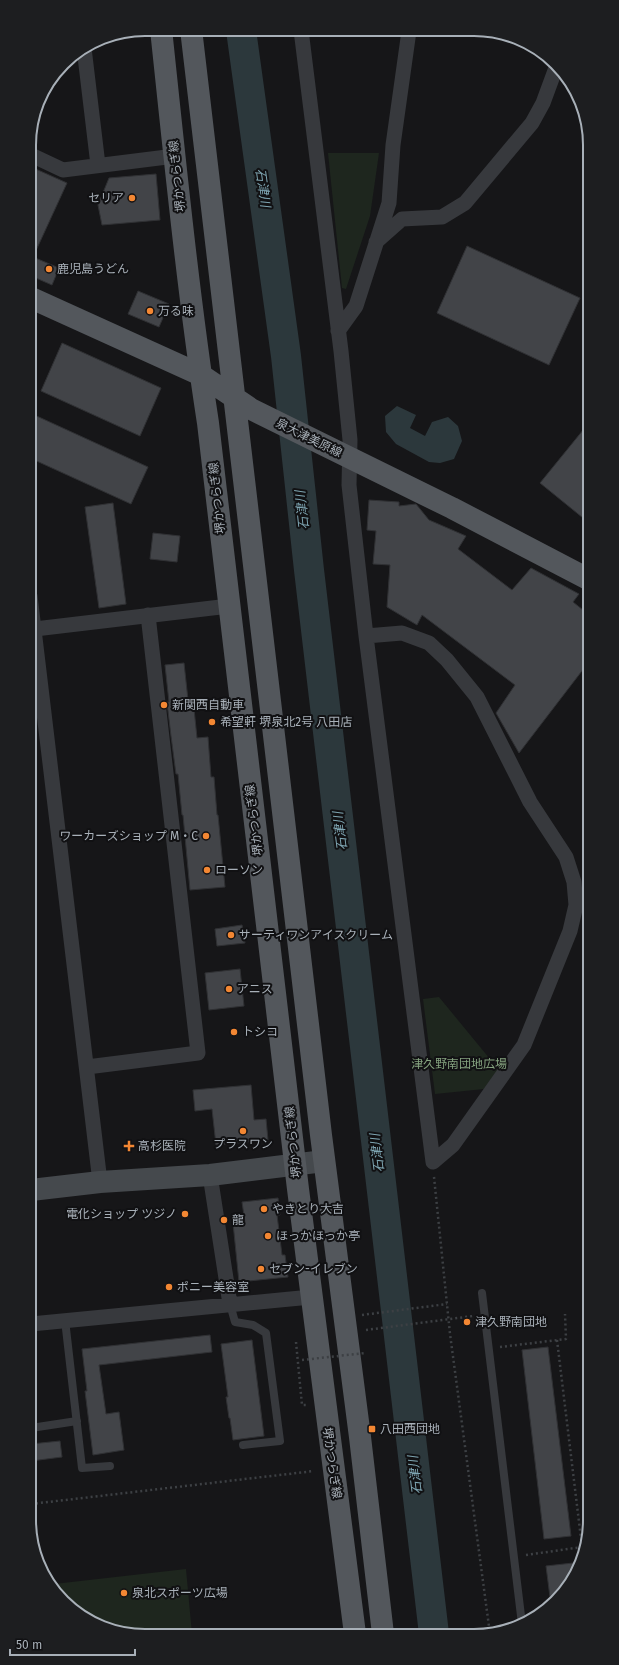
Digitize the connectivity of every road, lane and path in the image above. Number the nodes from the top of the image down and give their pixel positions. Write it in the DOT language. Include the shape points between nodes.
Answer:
graph roads {
  1 [pos="162,36"];
  2 [pos="192,36"];
  3 [pos="302,36"];
  4 [pos="408,36"];
  5 [pos="85,54"];
  6 [pos="555,72"];
  7 [pos="175,156"];
  8 [pos="36,157"];
  9 [pos="98,165"];
  10 [pos="376,243"];
  11 [pos="36,300"];
  12 [pos="338,331"];
  13 [pos="201,375"];
  14 [pos="233,398"];
  15 [pos="342,454"];
  16 [pos="583,576"];
  17 [pos="229,606"];
  18 [pos="148,615"];
  19 [pos="36,630"];
  20 [pos="366,636"];
  21 [pos="36,663"];
  22 [pos="87,1067"];
  23 [pos="324,1161"];
  24 [pos="433,1162"];
  25 [pos="296,1165"];
  26 [pos="210,1175"];
  27 [pos="100,1182"];
  28 [pos="36,1189"];
  29 [pos="482,1293"];
  30 [pos="311,1297"];
  31 [pos="230,1304"];
  32 [pos="447,1304"];
  33 [pos="485,1314"];
  34 [pos="565,1314"];
  35 [pos="358,1315"];
  36 [pos="65,1320"];
  37 [pos="449,1320"];
  38 [pos="36,1323"];
  39 [pos="366,1330"];
  40 [pos="556,1340"];
  41 [pos="490,1348"];
  42 [pos="365,1353"];
  43 [pos="302,1360"];
  44 [pos="77,1421"];
  45 [pos="36,1427"];
  46 [pos="242,1446"];
  47 [pos="110,1466"];
  48 [pos="314,1471"];
  49 [pos="36,1503"];
  50 [pos="581,1540"];
  51 [pos="579,1547"];
  52 [pos="514,1557"];
  53 [pos="521,1618"];
  54 [pos="489,1628"];
  55 [pos="354,1629"];
  56 [pos="381,1629"];
  1 -- 7 [label="main road, 堺かつらぎ線"];
  2 -- 14 [label="main road"];
  3 -- 12 [label="street"];
  4 -- 10 [label="street" via="392,145 389,203"];
  5 -- 9 [label="street"];
  6 -- 10 [label="street" via="544,103 532,123 465,203 442,217 402,219"];
  7 -- 9 [label="street"];
  7 -- 13 [label="main road, 堺かつらぎ線"];
  8 -- 9 [label="street" via="63,170"];
  10 -- 12 [label="street" via="356,306"];
  11 -- 13 [label="main road, 泉大津美原線"];
  12 -- 15 [label="street" via="350,440"];
  13 -- 14 [label="main road, 泉大津美原線"];
  13 -- 17 [label="main road, 堺かつらぎ線"];
  14 -- 15 [label="main road, 泉大津美原線"];
  14 -- 23 [label="main road"];
  15 -- 16 [label="main road, 泉大津美原線"];
  15 -- 20 [label="street" via="349,485"];
  17 -- 18 [label="street"];
  17 -- 25 [label="main road, 堺かつらぎ線"];
  18 -- 19 [label="street"];
  18 -- 22 [label="street" via="198,1053"];
  20 -- 24 [label="street"];
  20 -- 24 [label="street" via="402,633 429,644 447,660 477,697 530,802 566,858 574,882 576,905 570,930 524,1045 453,1145"];
  21 -- 22 [label="street"];
  22 -- 27 [label="street"];
  23 -- 25 [label="street"];
  23 -- 56 [label="main road" via="360,1437"];
  24 -- 32 [label="path"];
  25 -- 26 [label="street"];
  25 -- 30 [label="main road, 堺かつらぎ線"];
  26 -- 27 [label="street"];
  26 -- 31 [label="street"];
  27 -- 28 [label="street"];
  29 -- 33 [label="lane"];
  30 -- 31 [label="street"];
  30 -- 55 [label="main road, 堺かつらぎ線"];
  31 -- 36 [label="street"];
  31 -- 46 [label="lane" via="235,1322 253,1325 266,1333 280,1441"];
  32 -- 35 [label="path"];
  32 -- 37 [label="path"];
  33 -- 37 [label="path"];
  33 -- 41 [label="lane"];
  34 -- 40 [label="path" via="566,1339"];
  36 -- 38 [label="street"];
  36 -- 44 [label="lane"];
  37 -- 39 [label="path"];
  37 -- 54 [label="path"];
  40 -- 41 [label="path"];
  40 -- 50 [label="path"];
  41 -- 52 [label="lane"];
  42 -- 43 [label="path, bridge"];
  44 -- 45 [label="lane"];
  44 -- 47 [label="lane" via="82,1468"];
  48 -- 49 [label="path"];
  51 -- 52 [label="path"];
  52 -- 53 [label="lane"];
}
